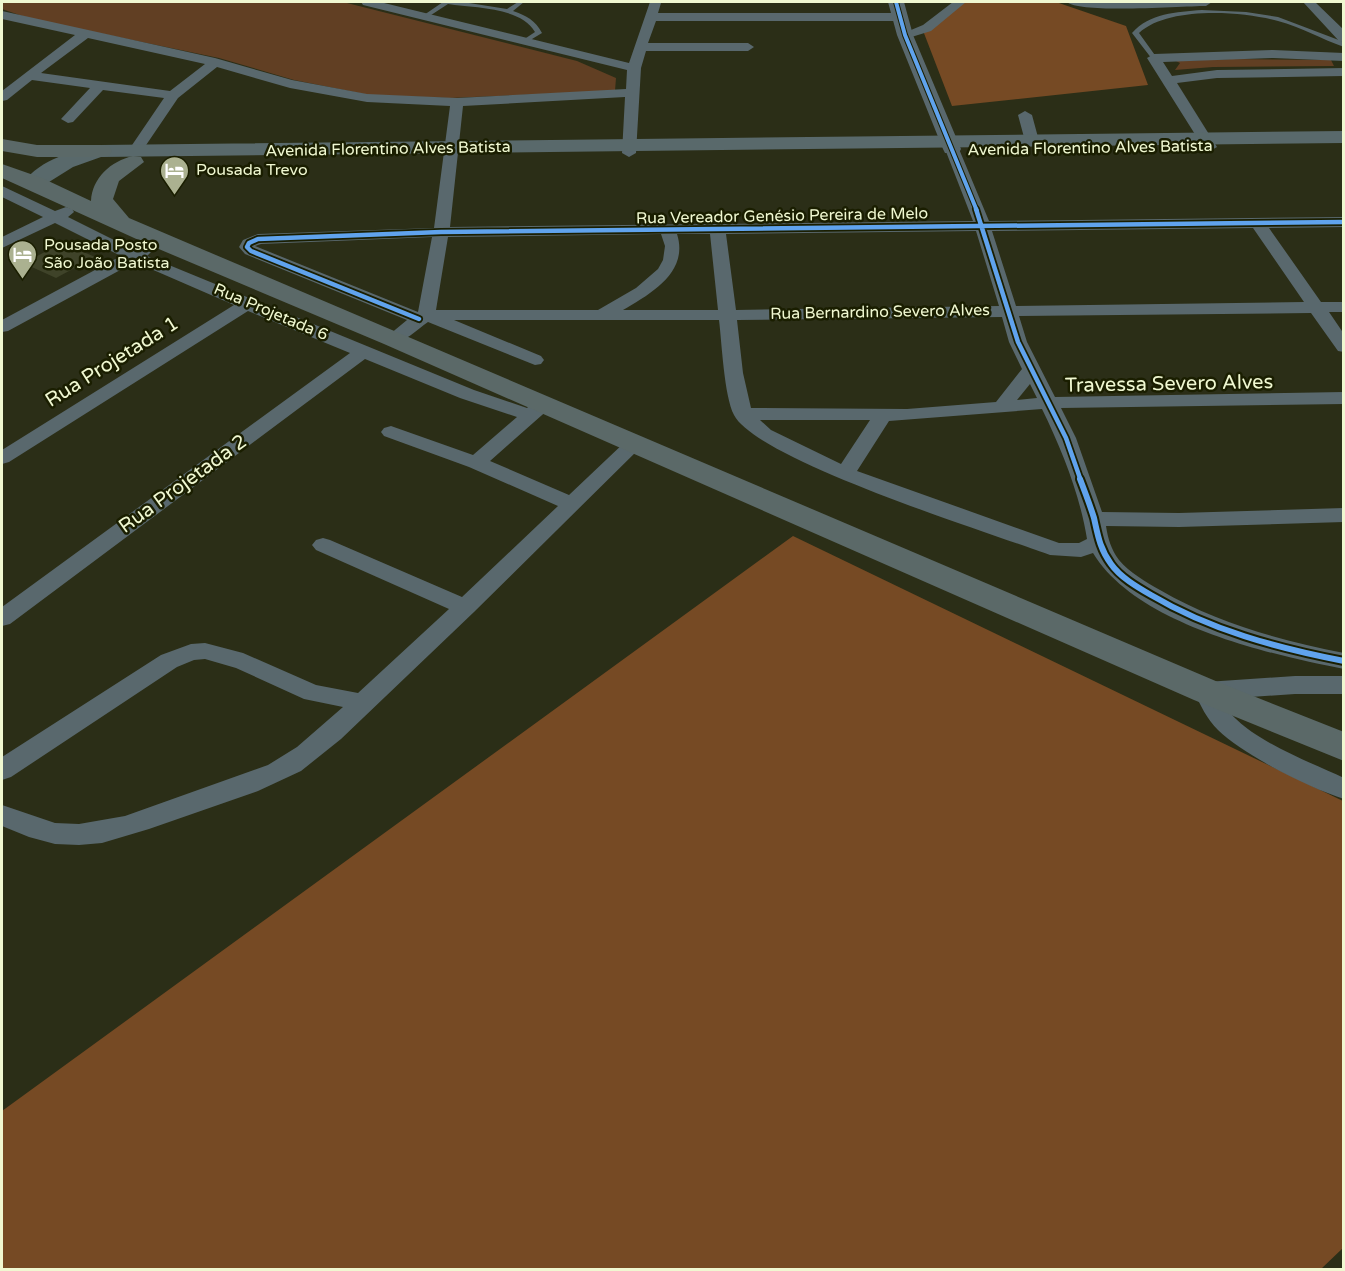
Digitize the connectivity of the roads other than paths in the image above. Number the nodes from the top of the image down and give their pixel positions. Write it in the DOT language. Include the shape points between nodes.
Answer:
graph roads {
  1 [pos="367,2"];
  2 [pos="447,2"];
  3 [pos="521,2"];
  4 [pos="656,2"];
  5 [pos="960,2"];
  6 [pos="1073,2"];
  7 [pos="1206,2"];
  8 [pos="1309,2"];
  9 [pos="463,3"];
  10 [pos="898,9"];
  11 [pos="509,11"];
  12 [pos="2,15"];
  13 [pos="426,16"];
  14 [pos="650,17"];
  15 [pos="86,33"];
  16 [pos="905,35"];
  17 [pos="1344,38"];
  18 [pos="525,41"];
  19 [pos="1344,45"];
  20 [pos="640,47"];
  21 [pos="748,47"];
  22 [pos="1344,57"];
  23 [pos="1154,58"];
  24 [pos="215,62"];
  25 [pos="634,68"];
  26 [pos="1344,72"];
  27 [pos="30,76"];
  28 [pos="1169,80"];
  29 [pos="100,85"];
  30 [pos="632,93"];
  31 [pos="173,94"];
  32 [pos="2,97"];
  33 [pos="457,102"];
  34 [pos="1025,115"];
  35 [pos="68,119"];
  36 [pos="1344,137"];
  37 [pos="1032,141"];
  38 [pos="1207,143"];
  39 [pos="5,145"];
  40 [pos="1344,145"];
  41 [pos="951,146"];
  42 [pos="629,149"];
  43 [pos="101,151"];
  44 [pos="451,152"];
  45 [pos="134,156"];
  46 [pos="2,171"];
  47 [pos="34,183"];
  48 [pos="2,191"];
  49 [pos="81,205"];
  50 [pos="56,217"];
  51 [pos="120,222"];
  52 [pos="1257,222"];
  53 [pos="1344,222"];
  54 [pos="983,227"];
  55 [pos="718,230"];
  56 [pos="441,232"];
  57 [pos="670,235"];
  58 [pos="162,242"];
  59 [pos="2,243"];
  60 [pos="134,256"];
  61 [pos="247,304"];
  62 [pos="1316,307"];
  63 [pos="1344,307"];
  64 [pos="1008,310"];
  65 [pos="602,315"];
  66 [pos="728,315"];
  67 [pos="423,317"];
  68 [pos="2,327"];
  69 [pos="393,339"];
  70 [pos="1344,347"];
  71 [pos="364,351"];
  72 [pos="535,360"];
  73 [pos="1032,369"];
  74 [pos="1344,398"];
  75 [pos="1048,403"];
  76 [pos="1004,405"];
  77 [pos="536,410"];
  78 [pos="743,414"];
  79 [pos="883,415"];
  80 [pos="391,432"];
  81 [pos="633,444"];
  82 [pos="2,458"];
  83 [pos="476,463"];
  84 [pos="845,474"];
  85 [pos="572,504"];
  86 [pos="1344,515"];
  87 [pos="1094,519"];
  88 [pos="1098,543"];
  89 [pos="323,545"];
  90 [pos="7,607"];
  91 [pos="466,607"];
  92 [pos="1344,661"];
  93 [pos="1344,685"];
  94 [pos="1206,691"];
  95 [pos="362,702"];
  96 [pos="1344,747"];
  97 [pos="2,770"];
  98 [pos="1344,789"];
  99 [pos="2,815"];
  1 -- 13 [label="street"];
  2 -- 9 [label="lane"];
  2 -- 13 [label="lane"];
  3 -- 11 [label="lane"];
  4 -- 14 [label="street"];
  5 -- 16 [label="street" via="927,28"];
  6 -- 7 [label="street"];
  8 -- 17 [label="street"];
  9 -- 11 [label="lane"];
  10 -- 14 [label="street"];
  10 -- 16 [label="street"];
  11 -- 18 [label="lane" via="531,21 538,29 537,35"];
  12 -- 15 [label="street"];
  13 -- 18 [label="street"];
  14 -- 20 [label="street"];
  15 -- 24 [label="street"];
  15 -- 27 [label="street"];
  16 -- 41 [label="street"];
  18 -- 25 [label="street"];
  19 -- 23 [label="lane" via="1277,19 1229,13 1180,14 1139,26 1135,33"];
  20 -- 21 [label="street"];
  20 -- 25 [label="street"];
  22 -- 23 [label="street" via="1260,54"];
  23 -- 28 [label="street"];
  24 -- 31 [label="street"];
  24 -- 33 [label="street" via="290,84 367,98"];
  25 -- 30 [label="street"];
  26 -- 28 [label="street" via="1217,74"];
  27 -- 29 [label="street"];
  27 -- 32 [label="street"];
  28 -- 38 [label="street"];
  29 -- 31 [label="street"];
  29 -- 35 [label="street"];
  30 -- 33 [label="street"];
  30 -- 42 [label="street"];
  31 -- 45 [label="street"];
  33 -- 44 [label="street"];
  34 -- 37 [label="street"];
  36 -- 38 [label="main road, Avenida Florentino Alves Batista"];
  37 -- 38 [label="main road, Avenida Florentino Alves Batista"];
  37 -- 41 [label="main road, Avenida Florentino Alves Batista"];
  38 -- 40 [label="main road, Avenida Florentino Alves Batista"];
  38 -- 41 [label="main road, Avenida Florentino Alves Batista"];
  39 -- 43 [label="highway" via="37,151"];
  41 -- 42 [label="main road, Avenida Florentino Alves Batista"];
  41 -- 54 [label="street"];
  42 -- 44 [label="main road, Avenida Florentino Alves Batista"];
  43 -- 45 [label="main road, Avenida Florentino Alves Batista"];
  43 -- 47 [label="main road, Avenida Florentino Alves Batista" via="60,163"];
  44 -- 45 [label="main road, Avenida Florentino Alves Batista"];
  44 -- 56 [label="street"];
  45 -- 47 [label="main road, Avenida Florentino Alves Batista"];
  45 -- 51 [label="highway" via="109,176 104,186 102,200"];
  46 -- 47 [label="highway"];
  47 -- 49 [label="highway"];
  48 -- 50 [label="street, Rua Projetada 6"];
  49 -- 50 [label="street"];
  49 -- 51 [label="highway"];
  50 -- 59 [label="street"];
  50 -- 60 [label="street, Rua Projetada 6"];
  51 -- 58 [label="highway"];
  52 -- 53 [label="street, Rua Vereador Genésio Pereira de Melo"];
  52 -- 54 [label="street, Rua Vereador Genésio Pereira de Melo"];
  52 -- 62 [label="street"];
  54 -- 55 [label="street, Rua Vereador Genésio Pereira de Melo"];
  54 -- 64 [label="street"];
  55 -- 57 [label="street, Rua Vereador Genésio Pereira de Melo"];
  55 -- 66 [label="street"];
  56 -- 57 [label="street, Rua Vereador Genésio Pereira de Melo"];
  56 -- 67 [label="street"];
  56 -- 67 [label="street, Rua Vereador Genésio Pereira de Melo" via="258,239 249,243 251,251"];
  57 -- 65 [label="street" via="674,255 667,271"];
  58 -- 60 [label="street"];
  58 -- 69 [label="highway"];
  60 -- 61 [label="street, Rua Projetada 6"];
  60 -- 68 [label="street"];
  61 -- 71 [label="street, Rua Projetada 6"];
  61 -- 82 [label="street, Rua Projetada 1"];
  62 -- 63 [label="street, Rua Bernardino Severo Alves"];
  62 -- 64 [label="street, Rua Bernardino Severo Alves"];
  62 -- 70 [label="street"];
  64 -- 66 [label="street, Rua Bernardino Severo Alves"];
  64 -- 73 [label="street"];
  65 -- 66 [label="street, Rua Bernardino Severo Alves"];
  65 -- 67 [label="street, Rua Bernardino Severo Alves"];
  66 -- 78 [label="street"];
  67 -- 69 [label="street"];
  67 -- 72 [label="street"];
  69 -- 77 [label="highway"];
  71 -- 77 [label="street, Rua Projetada 6" via="467,394"];
  71 -- 90 [label="street, Rua Projetada 2"];
  73 -- 75 [label="street"];
  73 -- 76 [label="street"];
  74 -- 75 [label="street, Travessa Severo Alves"];
  75 -- 76 [label="street, Travessa Severo Alves"];
  75 -- 87 [label="street" via="1066,438"];
  76 -- 79 [label="street, Travessa Severo Alves"];
  77 -- 81 [label="highway"];
  77 -- 83 [label="street"];
  78 -- 79 [label="street, Travessa Severo Alves"];
  78 -- 84 [label="street" via="764,434"];
  79 -- 84 [label="street"];
  80 -- 83 [label="street"];
  81 -- 85 [label="street"];
  81 -- 94 [label="highway"];
  83 -- 85 [label="street"];
  84 -- 88 [label="street" via="1057,550 1081,550"];
  85 -- 91 [label="street"];
  86 -- 87 [label="street"];
  87 -- 88 [label="street"];
  88 -- 92 [label="street" via="1112,566 1137,587 1173,608 1224,630"];
  89 -- 91 [label="street"];
  91 -- 95 [label="street"];
  93 -- 94 [label="street"];
  94 -- 96 [label="highway"];
  94 -- 98 [label="street" via="1215,711 1229,726 1260,747"];
  95 -- 97 [label="street" via="312,693 243,661 205,651 191,652 169,661"];
  95 -- 99 [label="street" via="337,729 277,772 124,828 59,836"];
}
